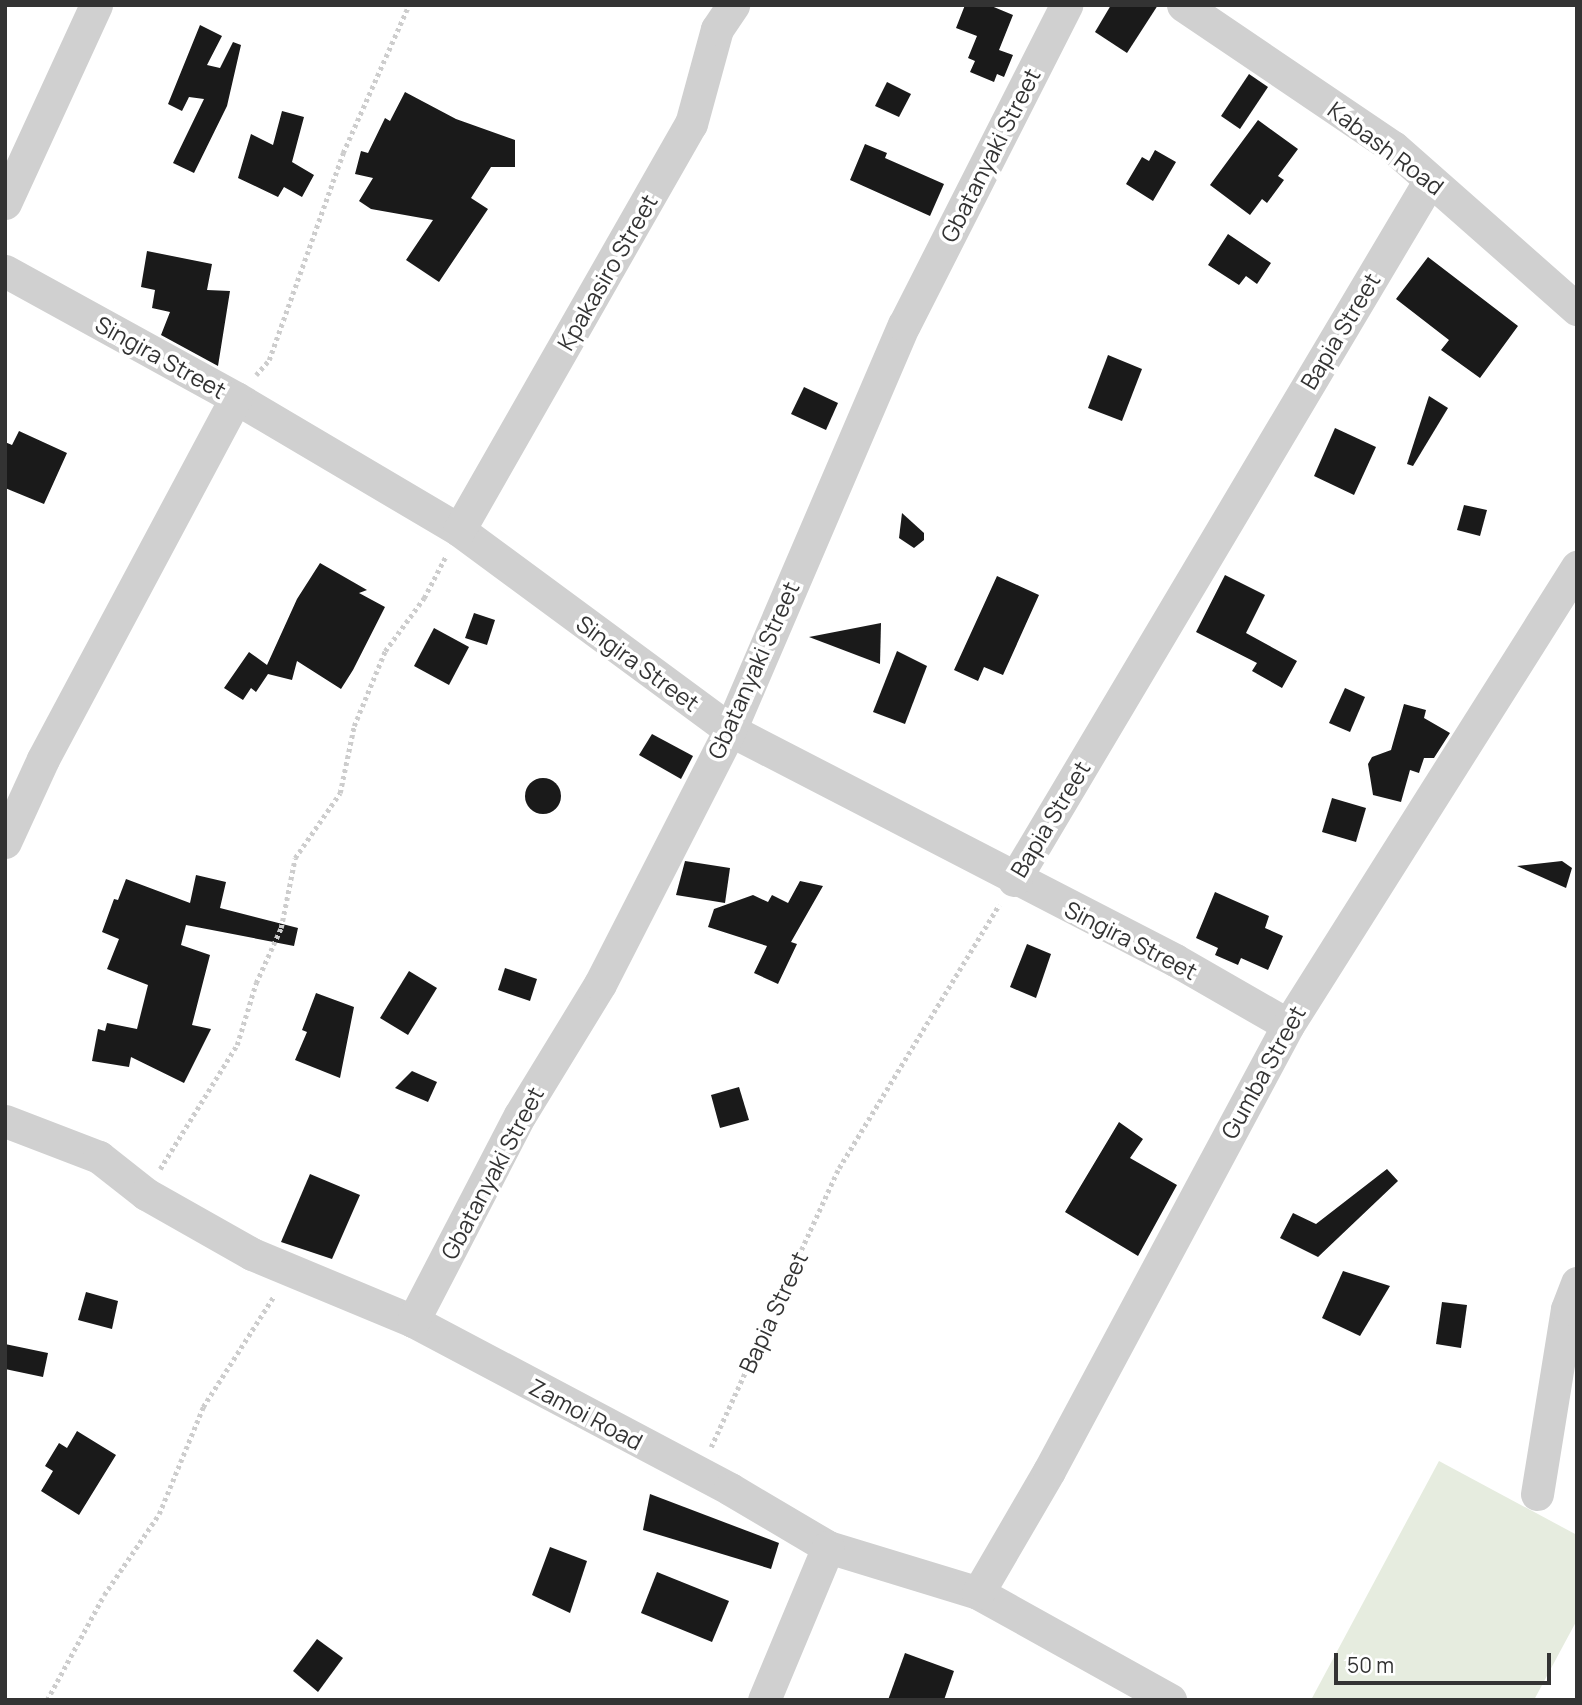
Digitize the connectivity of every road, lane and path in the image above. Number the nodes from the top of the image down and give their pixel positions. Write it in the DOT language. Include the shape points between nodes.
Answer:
graph roads {
  1 [pos="96,5"];
  2 [pos="409,5"];
  3 [pos="733,5"];
  4 [pos="1066,5"];
  5 [pos="1183,5"];
  6 [pos="1430,180"];
  7 [pos="5,203"];
  8 [pos="5,271"];
  9 [pos="1577,309"];
  10 [pos="236,398"];
  11 [pos="459,530"];
  12 [pos="1577,567"];
  13 [pos="730,730"];
  14 [pos="5,842"];
  15 [pos="1014,880"];
  16 [pos="1288,1025"];
  17 [pos="5,1121"];
  18 [pos="146,1194"];
  19 [pos="290,1273"];
  20 [pos="1577,1283"];
  21 [pos="413,1321"];
  22 [pos="699,1473"];
  23 [pos="1537,1494"];
  24 [pos="828,1547"];
  25 [pos="978,1593"];
  26 [pos="47,1700"];
  27 [pos="764,1700"];
  28 [pos="1170,1700"];
  1 -- 7 [label="street"];
  2 -- 10 [label="path" via="343,153 268,360"];
  3 -- 11 [label="street, Kpakasiro Street" via="717,29 691,124"];
  4 -- 13 [label="street, Gbatanyaki Street" via="904,325"];
  5 -- 6 [label="street, Kabash Road" via="1393,147"];
  6 -- 9 [label="street, Kabash Road"];
  6 -- 15 [label="street, Bapia Street"];
  8 -- 10 [label="street, Singira Street"];
  10 -- 11 [label="street, Singira Street"];
  10 -- 14 [label="street" via="43,759"];
  11 -- 13 [label="street, Singira Street"];
  11 -- 18 [label="path" via="424,598 385,651 354,726 340,793 295,858 281,928 256,983 237,1045"];
  12 -- 16 [label="street, Gumba Street"];
  13 -- 15 [label="street, Singira Street"];
  13 -- 21 [label="street, Gbatanyaki Street" via="600,984 520,1115"];
  15 -- 16 [label="street, Singira Street" via="1175,960"];
  15 -- 22 [label="path, Bapia Street" via="839,1168"];
  16 -- 25 [label="street, Gumba Street" via="1049,1471"];
  17 -- 18 [label="street, Zamoi Road" via="99,1157"];
  18 -- 19 [label="street, Zamoi Road"];
  19 -- 21 [label="street, Zamoi Road"];
  19 -- 26 [label="path" via="203,1407 159,1514 104,1595"];
  20 -- 23 [label="street" via="1567,1309"];
  21 -- 22 [label="street, Zamoi Road"];
  22 -- 24 [label="street, Zamoi Road"];
  24 -- 25 [label="street, Zamoi Road"];
  24 -- 27 [label="street"];
  25 -- 28 [label="street, Zamoi Road"];
}
